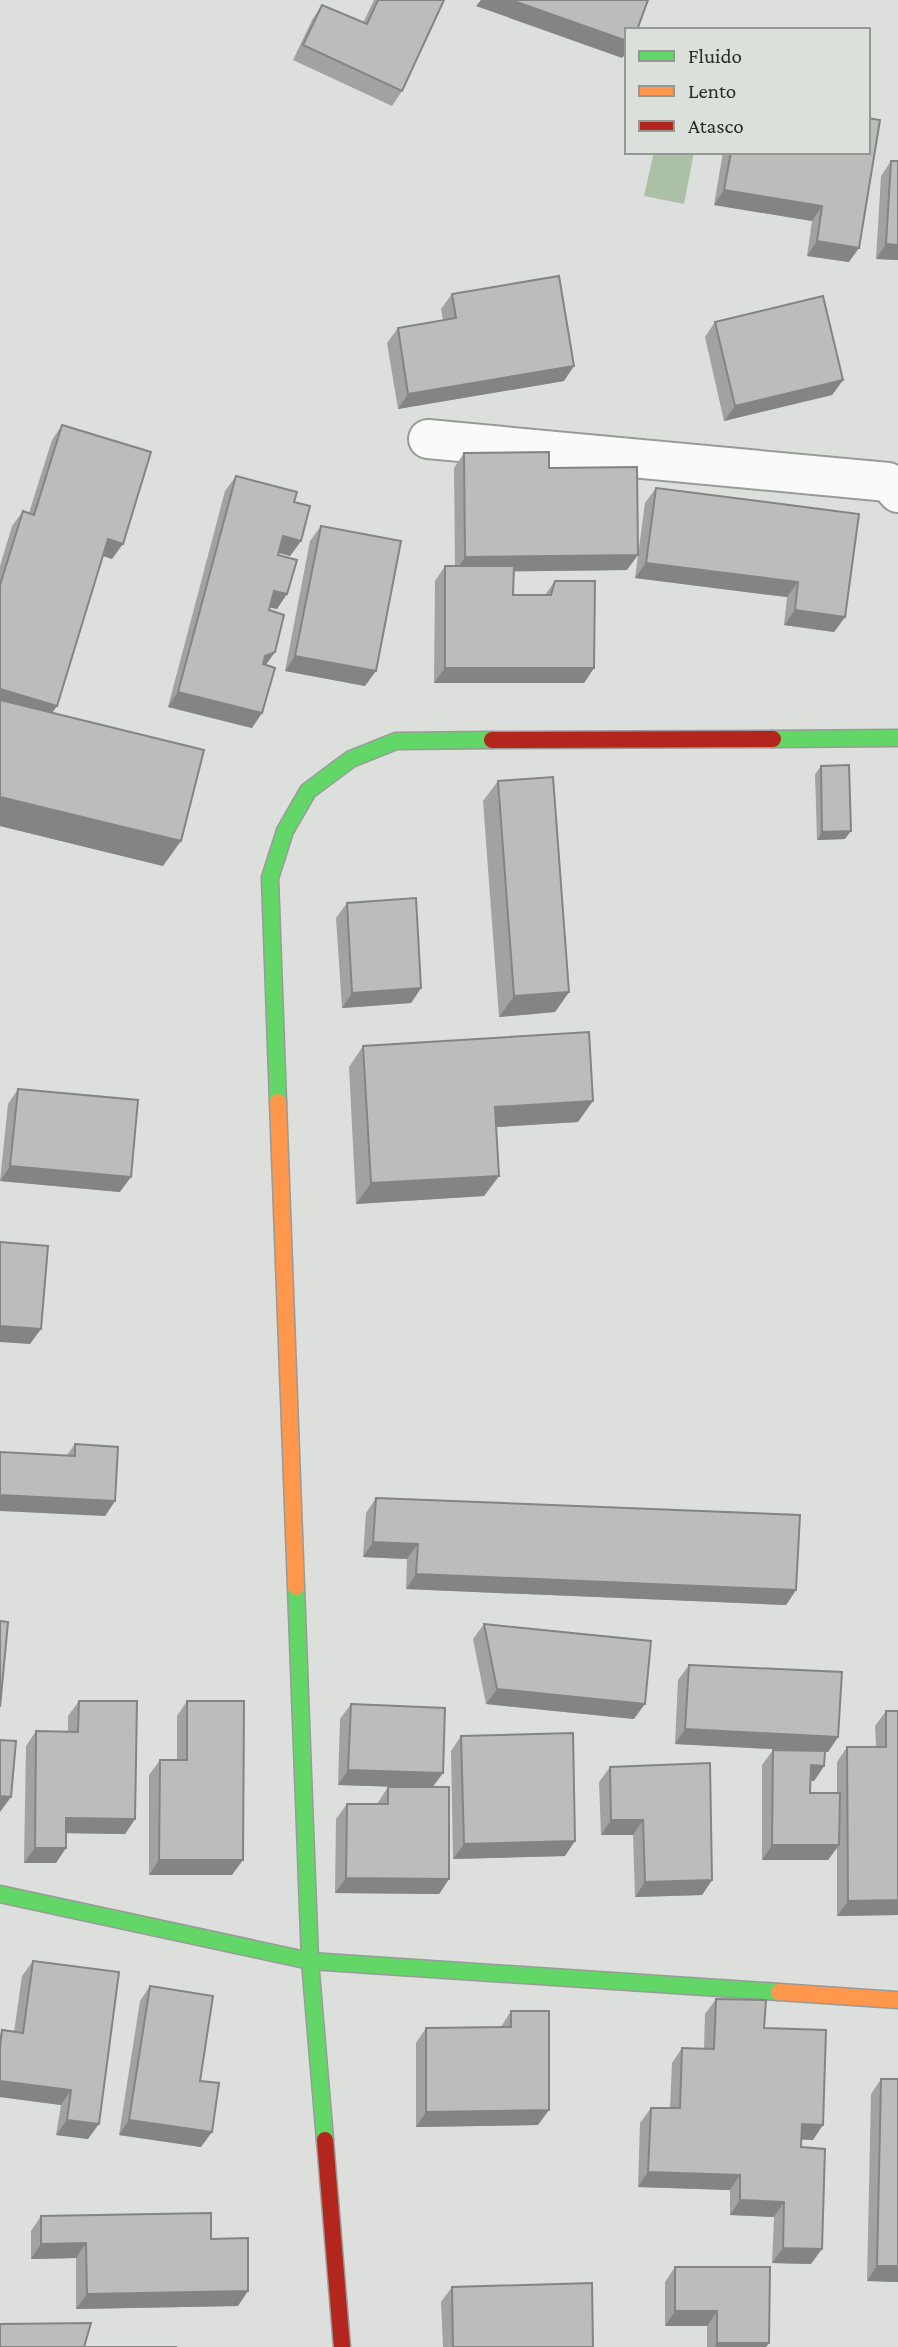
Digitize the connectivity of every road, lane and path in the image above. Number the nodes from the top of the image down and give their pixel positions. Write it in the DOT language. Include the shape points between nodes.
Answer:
graph roads {
  1 [pos="428,439"];
  2 [pos="898,493"];
  3 [pos="898,738"];
  4 [pos="0,1894"];
  5 [pos="310,1961"];
  6 [pos="898,2000"];
  7 [pos="342,2347"];
  1 -- 2 [label="street" via="888,482"];
  3 -- 5 [label="street" via="396,741 351,759 308,791 285,831 270,878"];
  4 -- 5 [label="street"];
  5 -- 6 [label="street"];
  5 -- 7 [label="street"];
}
